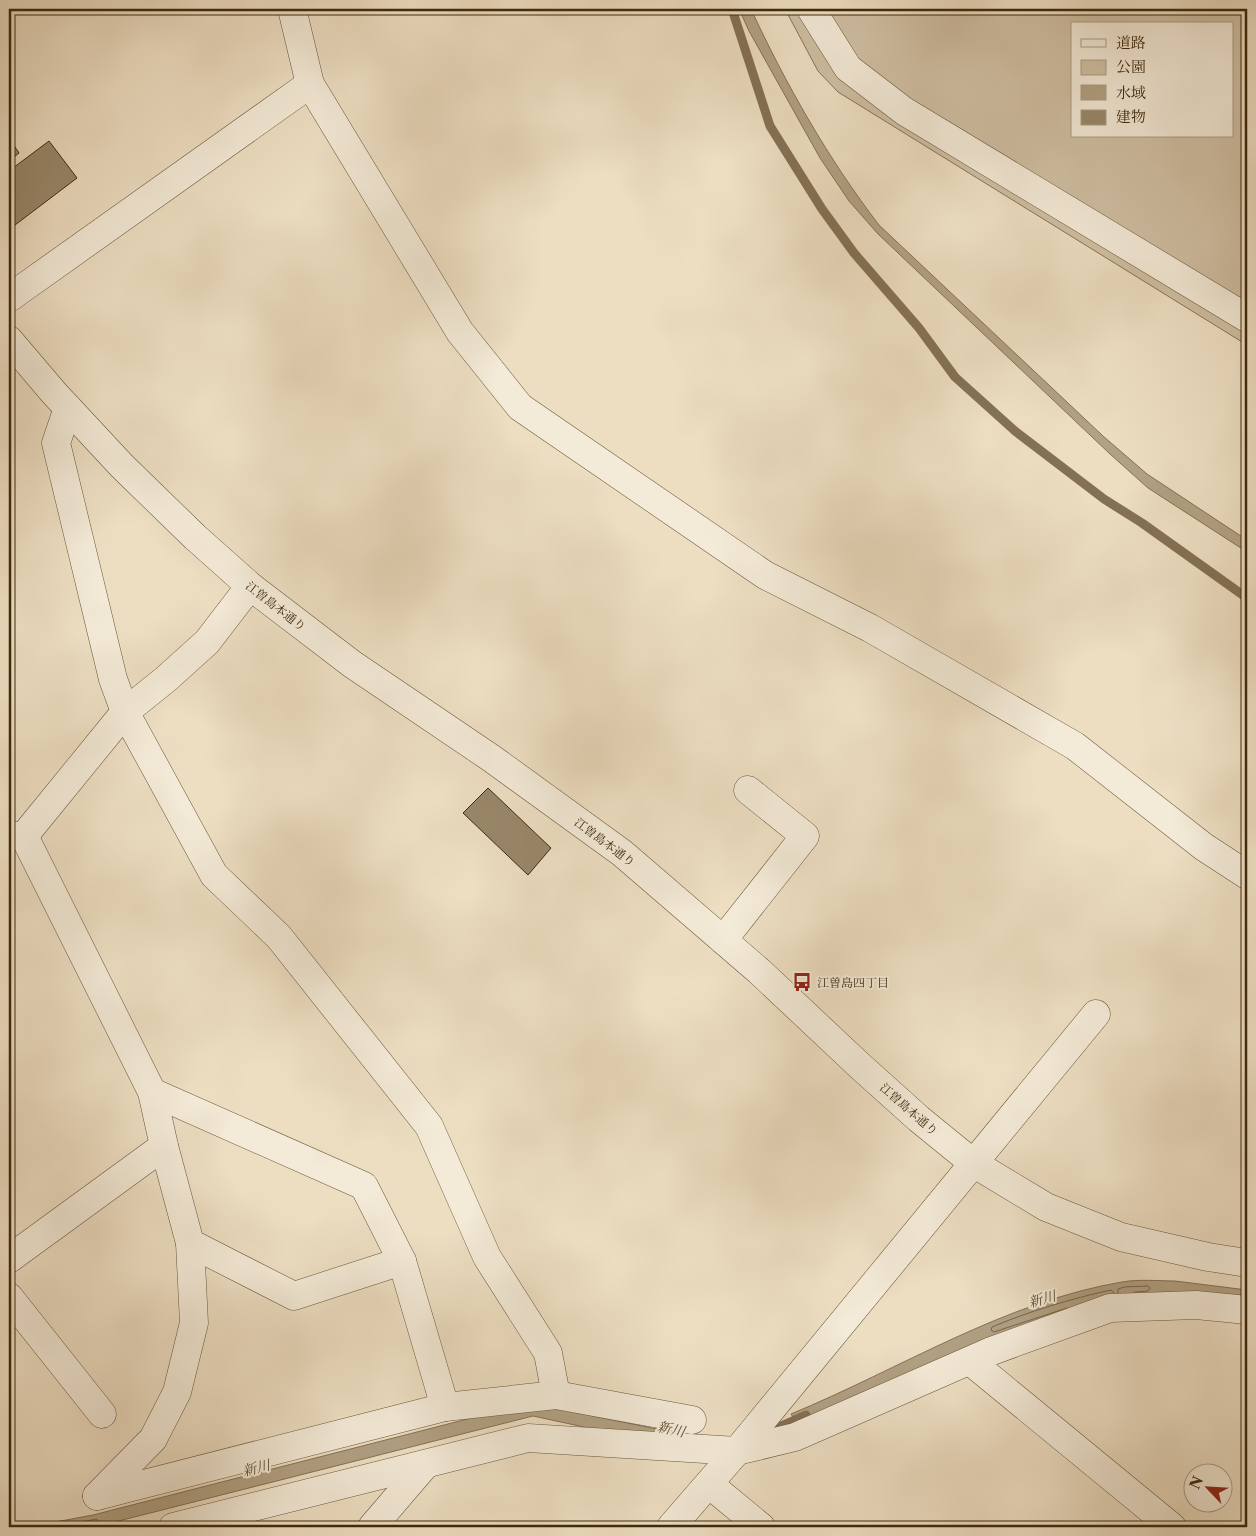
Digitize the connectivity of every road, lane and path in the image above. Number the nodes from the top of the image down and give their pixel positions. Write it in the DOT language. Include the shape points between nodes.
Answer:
graph roads {
  1 [pos="292,9"];
  2 [pos="811,9"];
  3 [pos="310,84"];
  4 [pos="9,298"];
  5 [pos="1247,318"];
  6 [pos="9,340"];
  7 [pos="68,408"];
  8 [pos="250,586"];
  9 [pos="125,712"];
  10 [pos="748,790"];
  11 [pos="16,836"];
  12 [pos="1247,875"];
  13 [pos="722,940"];
  14 [pos="1096,1014"];
  15 [pos="152,1092"];
  16 [pos="164,1146"];
  17 [pos="973,1163"];
  18 [pos="190,1243"];
  19 [pos="9,1259"];
  20 [pos="402,1261"];
  21 [pos="1247,1263"];
  22 [pos="9,1297"];
  23 [pos="1247,1310"];
  24 [pos="970,1361"];
  25 [pos="556,1395"];
  26 [pos="445,1407"];
  27 [pos="102,1414"];
  28 [pos="692,1420"];
  29 [pos="737,1451"];
  30 [pos="426,1464"];
  31 [pos="709,1484"];
  32 [pos="173,1527"];
  33 [pos="372,1527"];
  34 [pos="671,1527"];
  35 [pos="761,1527"];
  36 [pos="1172,1527"];
  1 -- 3 [label="street"];
  2 -- 5 [label="street" via="848,68 904,111"];
  3 -- 4 [label="street"];
  3 -- 12 [label="street" via="460,332 520,407 765,575 870,628 1075,746 1204,847"];
  6 -- 7 [label="street, 江曽島本通り"];
  7 -- 8 [label="street, 江曽島本通り" via="129,473"];
  7 -- 9 [label="street" via="56,443 113,679"];
  8 -- 9 [label="street" via="207,642"];
  8 -- 13 [label="street, 江曽島本通り" via="352,664 491,758 622,853"];
  9 -- 11 [label="street"];
  9 -- 25 [label="street" via="214,875 279,937 429,1126 487,1257 548,1353"];
  10 -- 13 [label="street" via="805,836"];
  11 -- 15 [label="street"];
  13 -- 17 [label="street, 江曽島本通り" via="882,1086"];
  14 -- 17 [label="street"];
  15 -- 16 [label="street"];
  15 -- 20 [label="street" via="364,1186"];
  16 -- 18 [label="street"];
  16 -- 19 [label="street"];
  17 -- 21 [label="street, 江曽島本通り" via="1046,1207 1121,1237"];
  17 -- 29 [label="street"];
  18 -- 20 [label="street" via="294,1296"];
  18 -- 26 [label="street" via="194,1323 177,1392 153,1439 97,1496"];
  20 -- 26 [label="street"];
  22 -- 27 [label="street"];
  23 -- 24 [label="street" via="1196,1305 1110,1308"];
  24 -- 29 [label="street" via="795,1437"];
  24 -- 36 [label="street"];
  25 -- 26 [label="street"];
  25 -- 28 [label="street"];
  29 -- 30 [label="street" via="528,1438"];
  29 -- 31 [label="street"];
  30 -- 32 [label="street"];
  30 -- 33 [label="street"];
  31 -- 34 [label="street"];
  31 -- 35 [label="street"];
}
